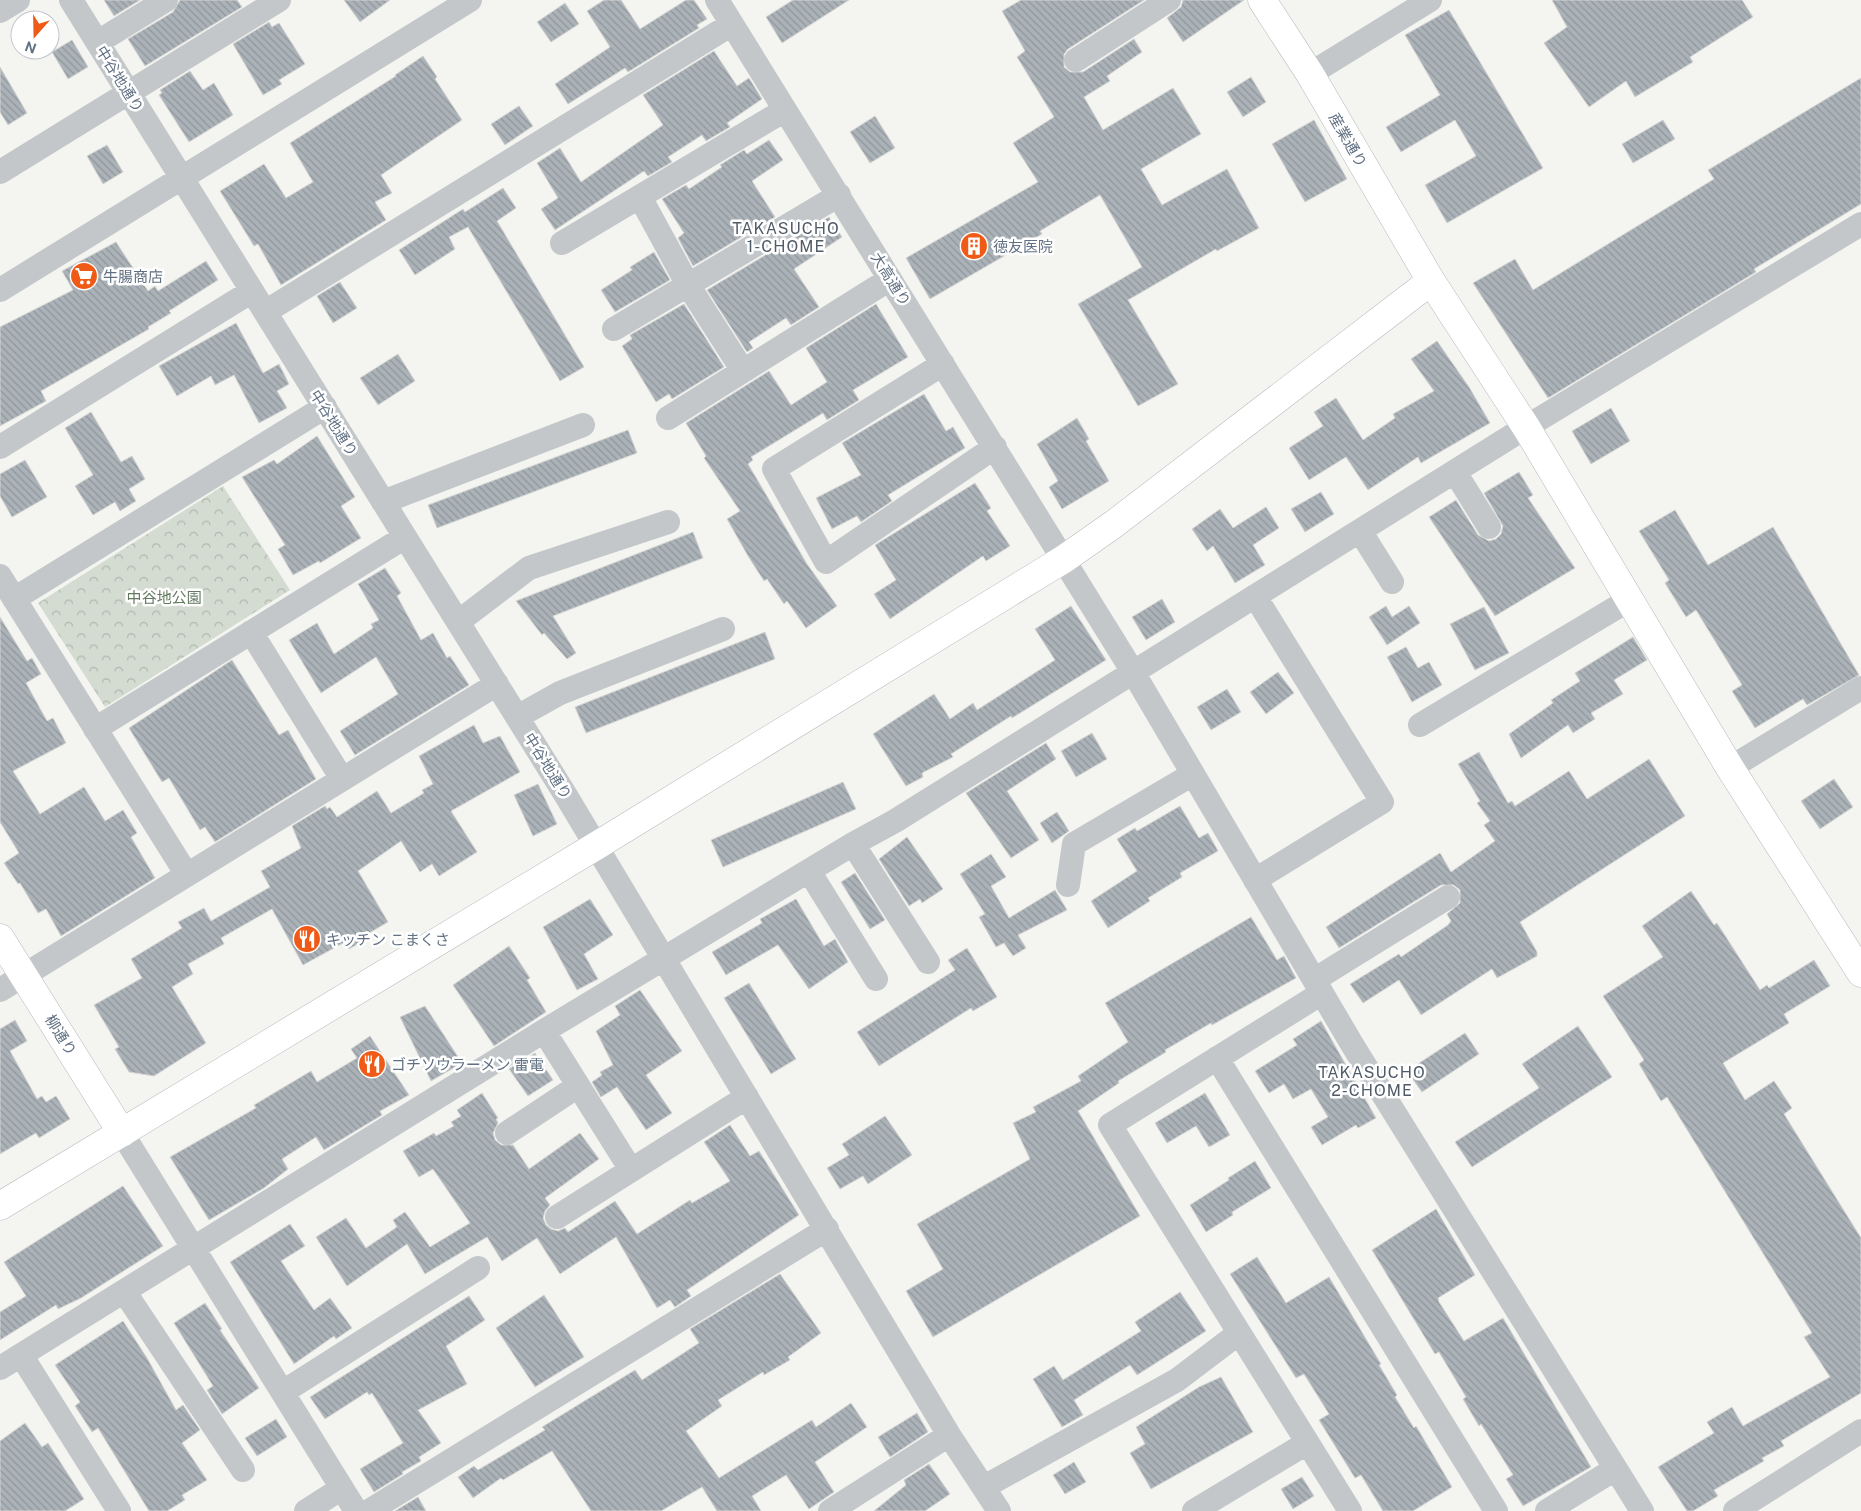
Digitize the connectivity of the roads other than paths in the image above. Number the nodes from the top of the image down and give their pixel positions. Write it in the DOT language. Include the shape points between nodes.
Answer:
graph roads {
  1 [pos="18,0"];
  2 [pos="71,0"];
  3 [pos="166,0"];
  4 [pos="279,0"];
  5 [pos="470,0"];
  6 [pos="1169,0"];
  7 [pos="1262,0"];
  8 [pos="1430,0"];
  9 [pos="726,8"];
  10 [pos="0,11"];
  11 [pos="98,42"];
  12 [pos="1076,60"];
  13 [pos="1310,74"];
  14 [pos="129,92"];
  15 [pos="785,110"];
  16 [pos="0,172"];
  17 [pos="182,178"];
  18 [pos="839,195"];
  19 [pos="640,197"];
  20 [pos="1861,224"];
  21 [pos="562,243"];
  22 [pos="890,279"];
  23 [pos="1431,281"];
  24 [pos="688,285"];
  25 [pos="0,290"];
  26 [pos="252,291"];
  27 [pos="265,312"];
  28 [pos="614,329"];
  29 [pos="943,364"];
  30 [pos="742,371"];
  31 [pos="325,407"];
  32 [pos="668,418"];
  33 [pos="583,425"];
  34 [pos="1526,427"];
  35 [pos="0,447"];
  36 [pos="994,447"];
  37 [pos="1455,472"];
  38 [pos="384,502"];
  39 [pos="668,522"];
  40 [pos="1489,527"];
  41 [pos="1360,531"];
  42 [pos="405,537"];
  43 [pos="1064,559"];
  44 [pos="0,576"];
  45 [pos="1392,582"];
  46 [pos="1255,596"];
  47 [pos="14,599"];
  48 [pos="1629,600"];
  49 [pos="458,622"];
  50 [pos="723,630"];
  51 [pos="251,632"];
  52 [pos="1133,672"];
  53 [pos="497,684"];
  54 [pos="1861,688"];
  55 [pos="517,716"];
  56 [pos="1420,725"];
  57 [pos="95,729"];
  58 [pos="1730,768"];
  59 [pos="1193,774"];
  60 [pos="342,779"];
  61 [pos="853,844"];
  62 [pos="596,846"];
  63 [pos="809,871"];
  64 [pos="186,875"];
  65 [pos="1255,880"];
  66 [pos="1068,885"];
  67 [pos="1448,897"];
  68 [pos="0,938"];
  69 [pos="663,959"];
  70 [pos="928,962"];
  71 [pos="1861,974"];
  72 [pos="24,976"];
  73 [pos="876,979"];
  74 [pos="1318,986"];
  75 [pos="0,990"];
  76 [pos="544,1031"];
  77 [pos="1217,1058"];
  78 [pos="578,1086"];
  79 [pos="747,1097"];
  80 [pos="122,1133"];
  81 [pos="507,1133"];
  82 [pos="631,1170"];
  83 [pos="0,1206"];
  84 [pos="556,1217"];
  85 [pos="827,1229"];
  86 [pos="193,1249"];
  87 [pos="478,1268"];
  88 [pos="124,1292"];
  89 [pos="1239,1333"];
  90 [pos="21,1355"];
  91 [pos="0,1368"];
  92 [pos="283,1392"];
  93 [pos="1861,1431"];
  94 [pos="950,1435"];
  95 [pos="1307,1442"];
  96 [pos="1615,1469"];
  97 [pos="242,1470"];
  98 [pos="984,1487"];
  99 [pos="342,1488"];
  100 [pos="119,1511"];
  101 [pos="306,1511"];
  102 [pos="356,1511"];
  103 [pos="369,1511"];
  104 [pos="830,1511"];
  105 [pos="999,1511"];
  106 [pos="1194,1511"];
  107 [pos="1350,1511"];
  108 [pos="1496,1511"];
  109 [pos="1547,1511"];
  110 [pos="1642,1511"];
  111 [pos="1735,1511"];
  1 -- 10 [label="street"];
  2 -- 11 [label="street, 中谷地通り"];
  3 -- 11 [label="street"];
  4 -- 14 [label="street"];
  5 -- 17 [label="street"];
  6 -- 12 [label="street"];
  7 -- 13 [label="street, 産業通り"];
  8 -- 13 [label="street"];
  9 -- 15 [label="street, 大高通り"];
  9 -- 27 [label="street"];
  11 -- 14 [label="street, 中谷地通り"];
  13 -- 23 [label="street, 産業通り"];
  14 -- 16 [label="street"];
  14 -- 17 [label="street, 中谷地通り"];
  15 -- 18 [label="street, 大高通り"];
  15 -- 19 [label="street"];
  17 -- 25 [label="street"];
  17 -- 26 [label="street, 中谷地通り"];
  18 -- 22 [label="street, 大高通り"];
  18 -- 24 [label="street"];
  19 -- 21 [label="street"];
  19 -- 24 [label="street"];
  20 -- 34 [label="street"];
  22 -- 29 [label="street, 大高通り"];
  22 -- 30 [label="street"];
  23 -- 34 [label="street, 産業通り"];
  23 -- 43 [label="street"];
  24 -- 28 [label="street"];
  24 -- 30 [label="street"];
  26 -- 27 [label="street, 中谷地通り"];
  26 -- 35 [label="street"];
  27 -- 31 [label="street, 中谷地通り"];
  29 -- 36 [label="street, 大高通り"];
  29 -- 36 [label="street" via="774,469 826,562"];
  30 -- 32 [label="street"];
  31 -- 38 [label="street, 中谷地通り"];
  31 -- 47 [label="street"];
  33 -- 38 [label="street"];
  34 -- 37 [label="street"];
  34 -- 48 [label="street, 産業通り"];
  36 -- 43 [label="street, 大高通り"];
  37 -- 40 [label="street"];
  37 -- 41 [label="street"];
  38 -- 42 [label="street, 中谷地通り"];
  39 -- 49 [label="street" via="529,568"];
  41 -- 45 [label="street"];
  41 -- 46 [label="street"];
  42 -- 49 [label="street, 中谷地通り"];
  42 -- 51 [label="street"];
  43 -- 52 [label="street, 大高通り"];
  43 -- 62 [label="street"];
  44 -- 47 [label="street"];
  46 -- 52 [label="street"];
  46 -- 65 [label="street" via="1382,802"];
  47 -- 57 [label="street"];
  48 -- 56 [label="street"];
  48 -- 58 [label="street, 産業通り"];
  49 -- 53 [label="street, 中谷地通り"];
  50 -- 55 [label="street" via="560,693"];
  51 -- 57 [label="street"];
  51 -- 60 [label="street"];
  52 -- 59 [label="street, 大高通り"];
  52 -- 61 [label="street"];
  53 -- 55 [label="street, 中谷地通り"];
  53 -- 60 [label="street"];
  54 -- 58 [label="street"];
  55 -- 62 [label="street, 中谷地通り"];
  57 -- 64 [label="street"];
  58 -- 71 [label="street, 産業通り"];
  59 -- 65 [label="street, 大高通り"];
  59 -- 66 [label="street" via="1074,844"];
  60 -- 64 [label="street"];
  61 -- 63 [label="street"];
  61 -- 70 [label="street"];
  62 -- 69 [label="street, 中谷地通り"];
  62 -- 80 [label="street"];
  63 -- 69 [label="street"];
  63 -- 73 [label="street"];
  64 -- 72 [label="street"];
  65 -- 74 [label="street, 大高通り"];
  67 -- 74 [label="street"];
  68 -- 72 [label="street, 柳通り"];
  69 -- 76 [label="street"];
  69 -- 79 [label="street, 中谷地通り"];
  72 -- 75 [label="street"];
  72 -- 80 [label="street, 柳通り"];
  74 -- 77 [label="street"];
  74 -- 96 [label="street, 大高通り"];
  76 -- 78 [label="street"];
  76 -- 86 [label="street"];
  77 -- 89 [label="street" via="1110,1125"];
  77 -- 108 [label="street"];
  78 -- 81 [label="street"];
  78 -- 82 [label="street"];
  79 -- 82 [label="street"];
  79 -- 85 [label="street, 中谷地通り"];
  80 -- 83 [label="street"];
  80 -- 86 [label="street"];
  82 -- 84 [label="street"];
  85 -- 94 [label="street, 中谷地通り"];
  85 -- 103 [label="street"];
  86 -- 88 [label="street"];
  86 -- 92 [label="street"];
  87 -- 92 [label="street"];
  88 -- 90 [label="street"];
  88 -- 97 [label="street"];
  89 -- 95 [label="street"];
  89 -- 98 [label="street" via="1177,1380"];
  90 -- 91 [label="street"];
  90 -- 100 [label="street"];
  92 -- 99 [label="street"];
  93 -- 111 [label="street"];
  94 -- 98 [label="street, 中谷地通り"];
  94 -- 104 [label="street"];
  95 -- 106 [label="street"];
  95 -- 107 [label="street"];
  96 -- 109 [label="street"];
  96 -- 110 [label="street, 大高通り"];
  98 -- 105 [label="street, 中谷地通り"];
  99 -- 101 [label="street"];
  99 -- 102 [label="street"];
}
